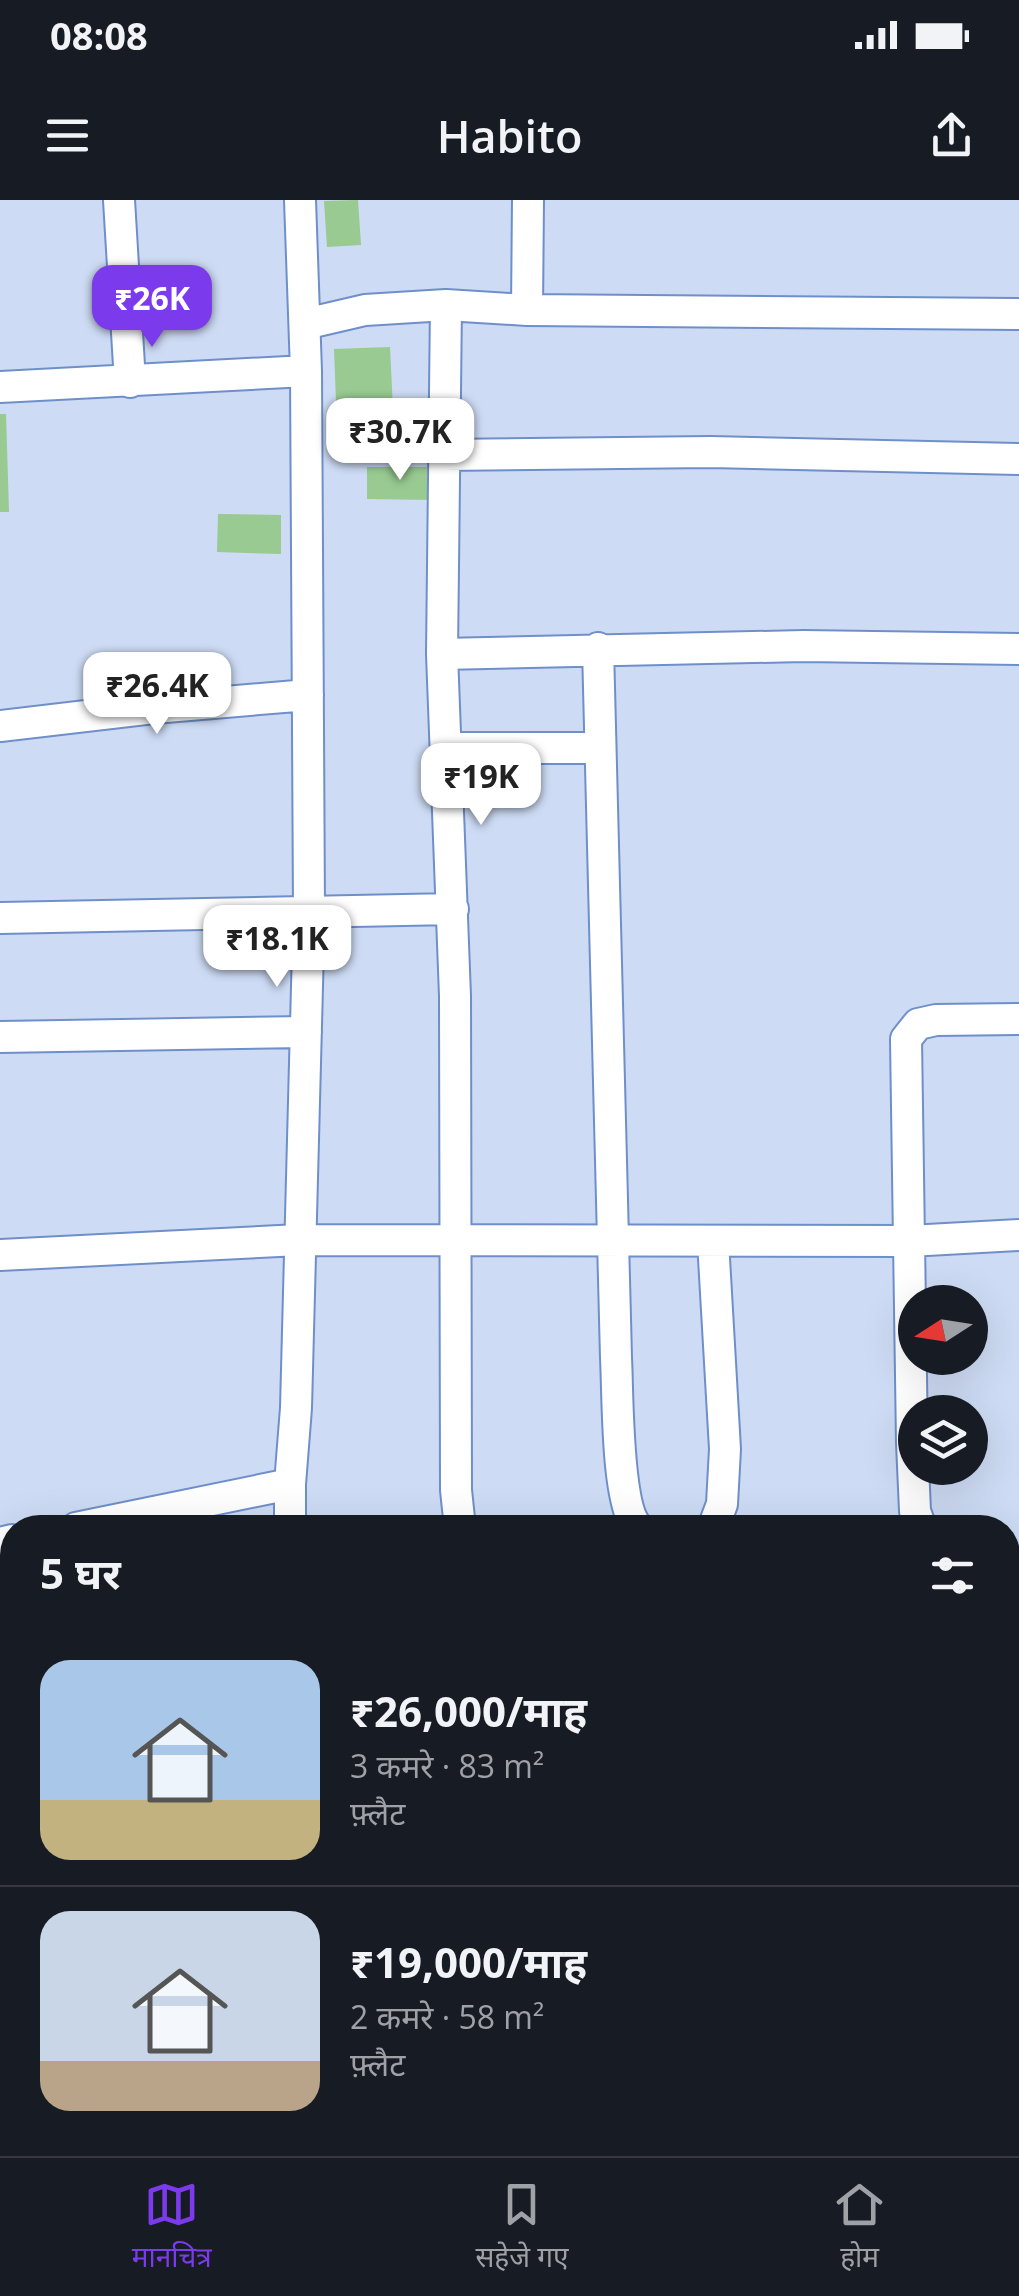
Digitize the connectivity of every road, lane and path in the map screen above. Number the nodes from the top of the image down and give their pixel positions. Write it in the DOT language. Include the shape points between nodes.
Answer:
graph roads {
  1 [pos="118,200"];
  2 [pos="300,200"];
  3 [pos="528,200"];
  4 [pos="446,305"];
  5 [pos="527,310"];
  6 [pos="1019,314"];
  7 [pos="305,324"];
  8 [pos="306,371"];
  9 [pos="130,382"];
  10 [pos="0,387"];
  11 [pos="443,455"];
  12 [pos="1019,459"];
  13 [pos="598,648"];
  14 [pos="1019,649"];
  15 [pos="442,654"];
  16 [pos="308,696"];
  17 [pos="0,726"];
  18 [pos="448,748"];
  19 [pos="598,748"];
  20 [pos="309,910"];
  21 [pos="453,910"];
  22 [pos="0,918"];
  23 [pos="1019,1020"];
  24 [pos="306,1032"];
  25 [pos="0,1037"];
  26 [pos="1019,1236"];
  27 [pos="298,1240"];
  28 [pos="613,1240"];
  29 [pos="714,1241"];
  30 [pos="457,1242"];
  31 [pos="909,1242"];
  32 [pos="0,1255"];
  33 [pos="290,1484"];
  34 [pos="139,1515"];
  35 [pos="290,1515"];
  36 [pos="459,1515"];
  37 [pos="631,1515"];
  38 [pos="718,1515"];
  39 [pos="916,1515"];
  1 -- 9 [label="street"];
  2 -- 7 [label="street"];
  3 -- 5 [label="street"];
  4 -- 5 [label="street"];
  4 -- 7 [label="street" via="365,310"];
  4 -- 11 [label="street"];
  5 -- 6 [label="street"];
  7 -- 8 [label="street"];
  8 -- 9 [label="street"];
  8 -- 16 [label="street"];
  9 -- 10 [label="street"];
  11 -- 12 [label="street"];
  11 -- 15 [label="street"];
  13 -- 14 [label="street"];
  13 -- 15 [label="street"];
  13 -- 19 [label="street"];
  15 -- 18 [label="street"];
  16 -- 17 [label="street"];
  16 -- 20 [label="street"];
  18 -- 19 [label="street"];
  18 -- 21 [label="street"];
  19 -- 28 [label="street"];
  20 -- 21 [label="street"];
  20 -- 22 [label="street"];
  20 -- 24 [label="street"];
  21 -- 30 [label="street"];
  23 -- 31 [label="street" via="936,1020 918,1024 906,1039"];
  24 -- 25 [label="street"];
  24 -- 27 [label="street"];
  26 -- 31 [label="street"];
  27 -- 30 [label="street"];
  27 -- 32 [label="street"];
  27 -- 33 [label="street"];
  28 -- 29 [label="street"];
  28 -- 30 [label="street"];
  28 -- 37 [label="street" via="622,1474"];
  29 -- 31 [label="street"];
  29 -- 38 [label="street" via="724,1449"];
  30 -- 36 [label="street"];
  31 -- 39 [label="street"];
  33 -- 34 [label="street"];
  33 -- 35 [label="street"];
}
